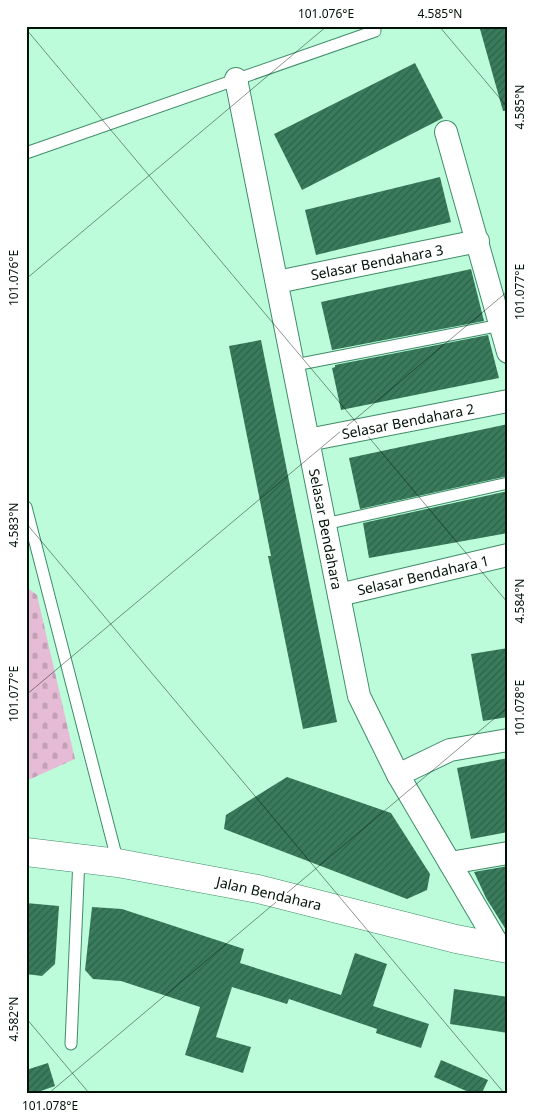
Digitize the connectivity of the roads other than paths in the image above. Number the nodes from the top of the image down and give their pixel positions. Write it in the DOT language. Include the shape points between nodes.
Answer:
graph roads {
  1 [pos="374,26"];
  2 [pos="236,78"];
  3 [pos="446,132"];
  4 [pos="26,153"];
  5 [pos="478,241"];
  6 [pos="277,282"];
  7 [pos="501,325"];
  8 [pos="508,352"];
  9 [pos="295,365"];
  10 [pos="508,401"];
  11 [pos="308,440"];
  12 [pos="508,483"];
  13 [pos="26,507"];
  14 [pos="325,524"];
  15 [pos="508,555"];
  16 [pos="339,595"];
  17 [pos="508,740"];
  18 [pos="398,775"];
  19 [pos="26,852"];
  20 [pos="508,853"];
  21 [pos="79,858"];
  22 [pos="118,863"];
  23 [pos="450,863"];
  24 [pos="504,948"];
  25 [pos="71,1044"];
  1 -- 2 [label="lane" via="375,30"];
  2 -- 4 [label="lane"];
  2 -- 6 [label="street, Selasar Bendahara"];
  3 -- 5 [label="street"];
  5 -- 6 [label="street, Selasar Bendahara 3"];
  5 -- 7 [label="street"];
  6 -- 9 [label="street, Selasar Bendahara"];
  7 -- 8 [label="street"];
  7 -- 9 [label="lane"];
  9 -- 11 [label="street, Selasar Bendahara"];
  10 -- 11 [label="street, Selasar Bendahara 2"];
  11 -- 14 [label="street, Selasar Bendahara"];
  12 -- 14 [label="lane"];
  13 -- 22 [label="lane"];
  14 -- 16 [label="street, Selasar Bendahara"];
  15 -- 16 [label="street, Selasar Bendahara 1"];
  16 -- 18 [label="street, Selasar Bendahara" via="360,696"];
  17 -- 18 [label="street" via="450,750"];
  18 -- 23 [label="street, Selasar Bendahara"];
  19 -- 21 [label="main road, Jalan Bendahara"];
  20 -- 23 [label="street"];
  21 -- 22 [label="main road, Jalan Bendahara"];
  21 -- 25 [label="lane"];
  22 -- 24 [label="main road, Jalan Bendahara" via="258,889"];
  23 -- 24 [label="street, Selasar Bendahara"];
}
